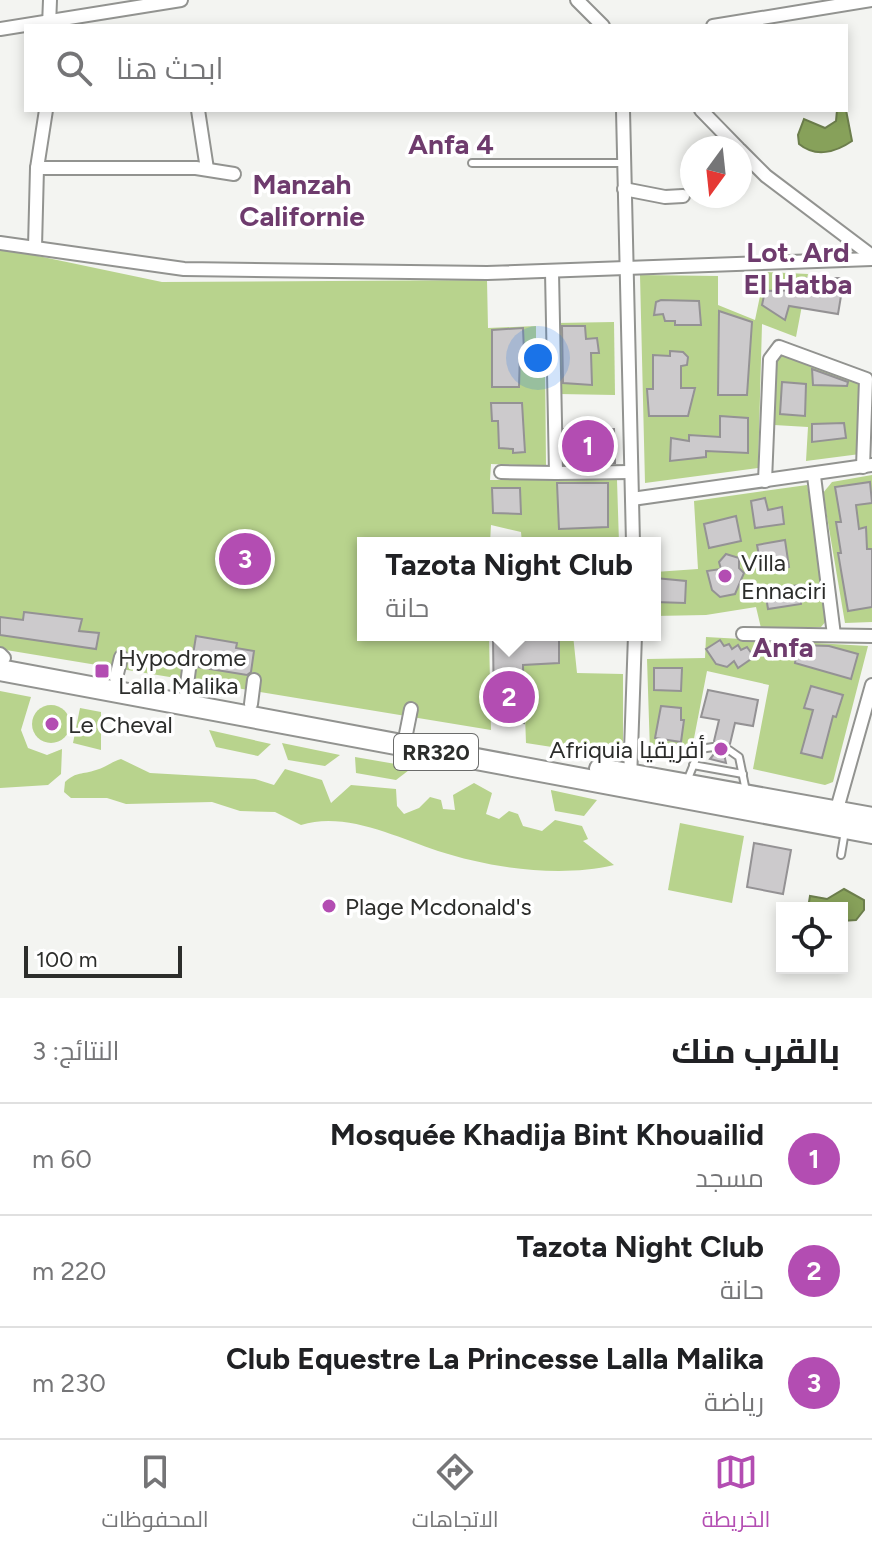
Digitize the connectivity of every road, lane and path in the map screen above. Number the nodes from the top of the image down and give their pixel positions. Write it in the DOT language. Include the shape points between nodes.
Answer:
graph roads {
  1 [pos="50,0"];
  2 [pos="181,0"];
  3 [pos="577,0"];
  4 [pos="872,0"];
  5 [pos="49,24"];
  6 [pos="601,24"];
  7 [pos="725,24"];
  8 [pos="24,27"];
  9 [pos="0,29"];
  10 [pos="46,112"];
  11 [pos="198,112"];
  12 [pos="623,112"];
  13 [pos="703,112"];
  14 [pos="726,136"];
  15 [pos="752,162"];
  16 [pos="472,163"];
  17 [pos="623,163"];
  18 [pos="37,168"];
  19 [pos="207,169"];
  20 [pos="234,174"];
  21 [pos="624,189"];
  22 [pos="680,196"];
  23 [pos="0,243"];
  24 [pos="35,247"];
  25 [pos="871,255"];
  26 [pos="625,268"];
  27 [pos="552,272"];
  28 [pos="868,466"];
  29 [pos="501,472"];
  30 [pos="631,472"];
  31 [pos="556,473"];
  32 [pos="814,476"];
  33 [pos="765,481"];
  34 [pos="632,499"];
  35 [pos="633,537"];
  36 [pos="743,634"];
  37 [pos="834,635"];
  38 [pos="872,636"];
  39 [pos="635,641"];
  40 [pos="121,657"];
  41 [pos="1,660"];
  42 [pos="189,669"];
  43 [pos="116,678"];
  44 [pos="254,680"];
  45 [pos="872,685"];
  46 [pos="186,692"];
  47 [pos="251,704"];
  48 [pos="411,709"];
  49 [pos="868,717"];
  50 [pos="406,734"];
  51 [pos="436,746"];
  52 [pos="713,747"];
  53 [pos="729,750"];
  54 [pos="630,782"];
  55 [pos="687,783"];
  56 [pos="745,793"];
  57 [pos="872,818"];
  58 [pos="839,821"];
  59 [pos="872,833"];
  60 [pos="841,855"];
  1 -- 5 [label="street"];
  2 -- 5 [label="street"];
  3 -- 6 [label="street"];
  4 -- 7 [label="street"];
  8 -- 9 [label="street"];
  10 -- 18 [label="street"];
  11 -- 19 [label="street"];
  12 -- 17 [label="street"];
  13 -- 14 [label="street"];
  15 -- 25 [label="street"];
  16 -- 17 [label="lane"];
  17 -- 21 [label="street"];
  18 -- 19 [label="street"];
  18 -- 24 [label="street"];
  19 -- 20 [label="street"];
  21 -- 22 [label="street"];
  21 -- 26 [label="street"];
  23 -- 24 [label="street"];
  24 -- 27 [label="street" via="184,269"];
  25 -- 26 [label="street"];
  26 -- 27 [label="street"];
  26 -- 30 [label="street"];
  27 -- 31 [label="street"];
  28 -- 32 [label="street"];
  28 -- 33 [label="street" via="866,379 785,346 775,349 770,359"];
  29 -- 31 [label="street"];
  30 -- 31 [label="street"];
  30 -- 34 [label="street"];
  32 -- 33 [label="street"];
  32 -- 37 [label="street"];
  33 -- 34 [label="street"];
  34 -- 35 [label="street"];
  36 -- 37 [label="street"];
  37 -- 38 [label="street"];
  39 -- 54 [label="street"];
  40 -- 43 [label="street"];
  41 -- 43 [label="highway, RR320"];
  41 -- 51 [label="highway, RR320"];
  42 -- 46 [label="street"];
  43 -- 46 [label="highway, RR320"];
  44 -- 47 [label="street"];
  45 -- 49 [label="street"];
  46 -- 47 [label="highway, RR320"];
  47 -- 50 [label="highway, RR320"];
  48 -- 50 [label="street"];
  49 -- 58 [label="street"];
  50 -- 51 [label="highway, RR320"];
  51 -- 54 [label="highway, RR320"];
  52 -- 55 [label="lane" via="700,749"];
  53 -- 56 [label="lane" via="738,755"];
  54 -- 55 [label="highway, RR320"];
  55 -- 56 [label="highway, RR320"];
  55 -- 56 [label="lane"];
  56 -- 58 [label="highway, RR320"];
  57 -- 58 [label="highway, RR320"];
  58 -- 59 [label="highway, RR320"];
  58 -- 60 [label="lane"];
}
